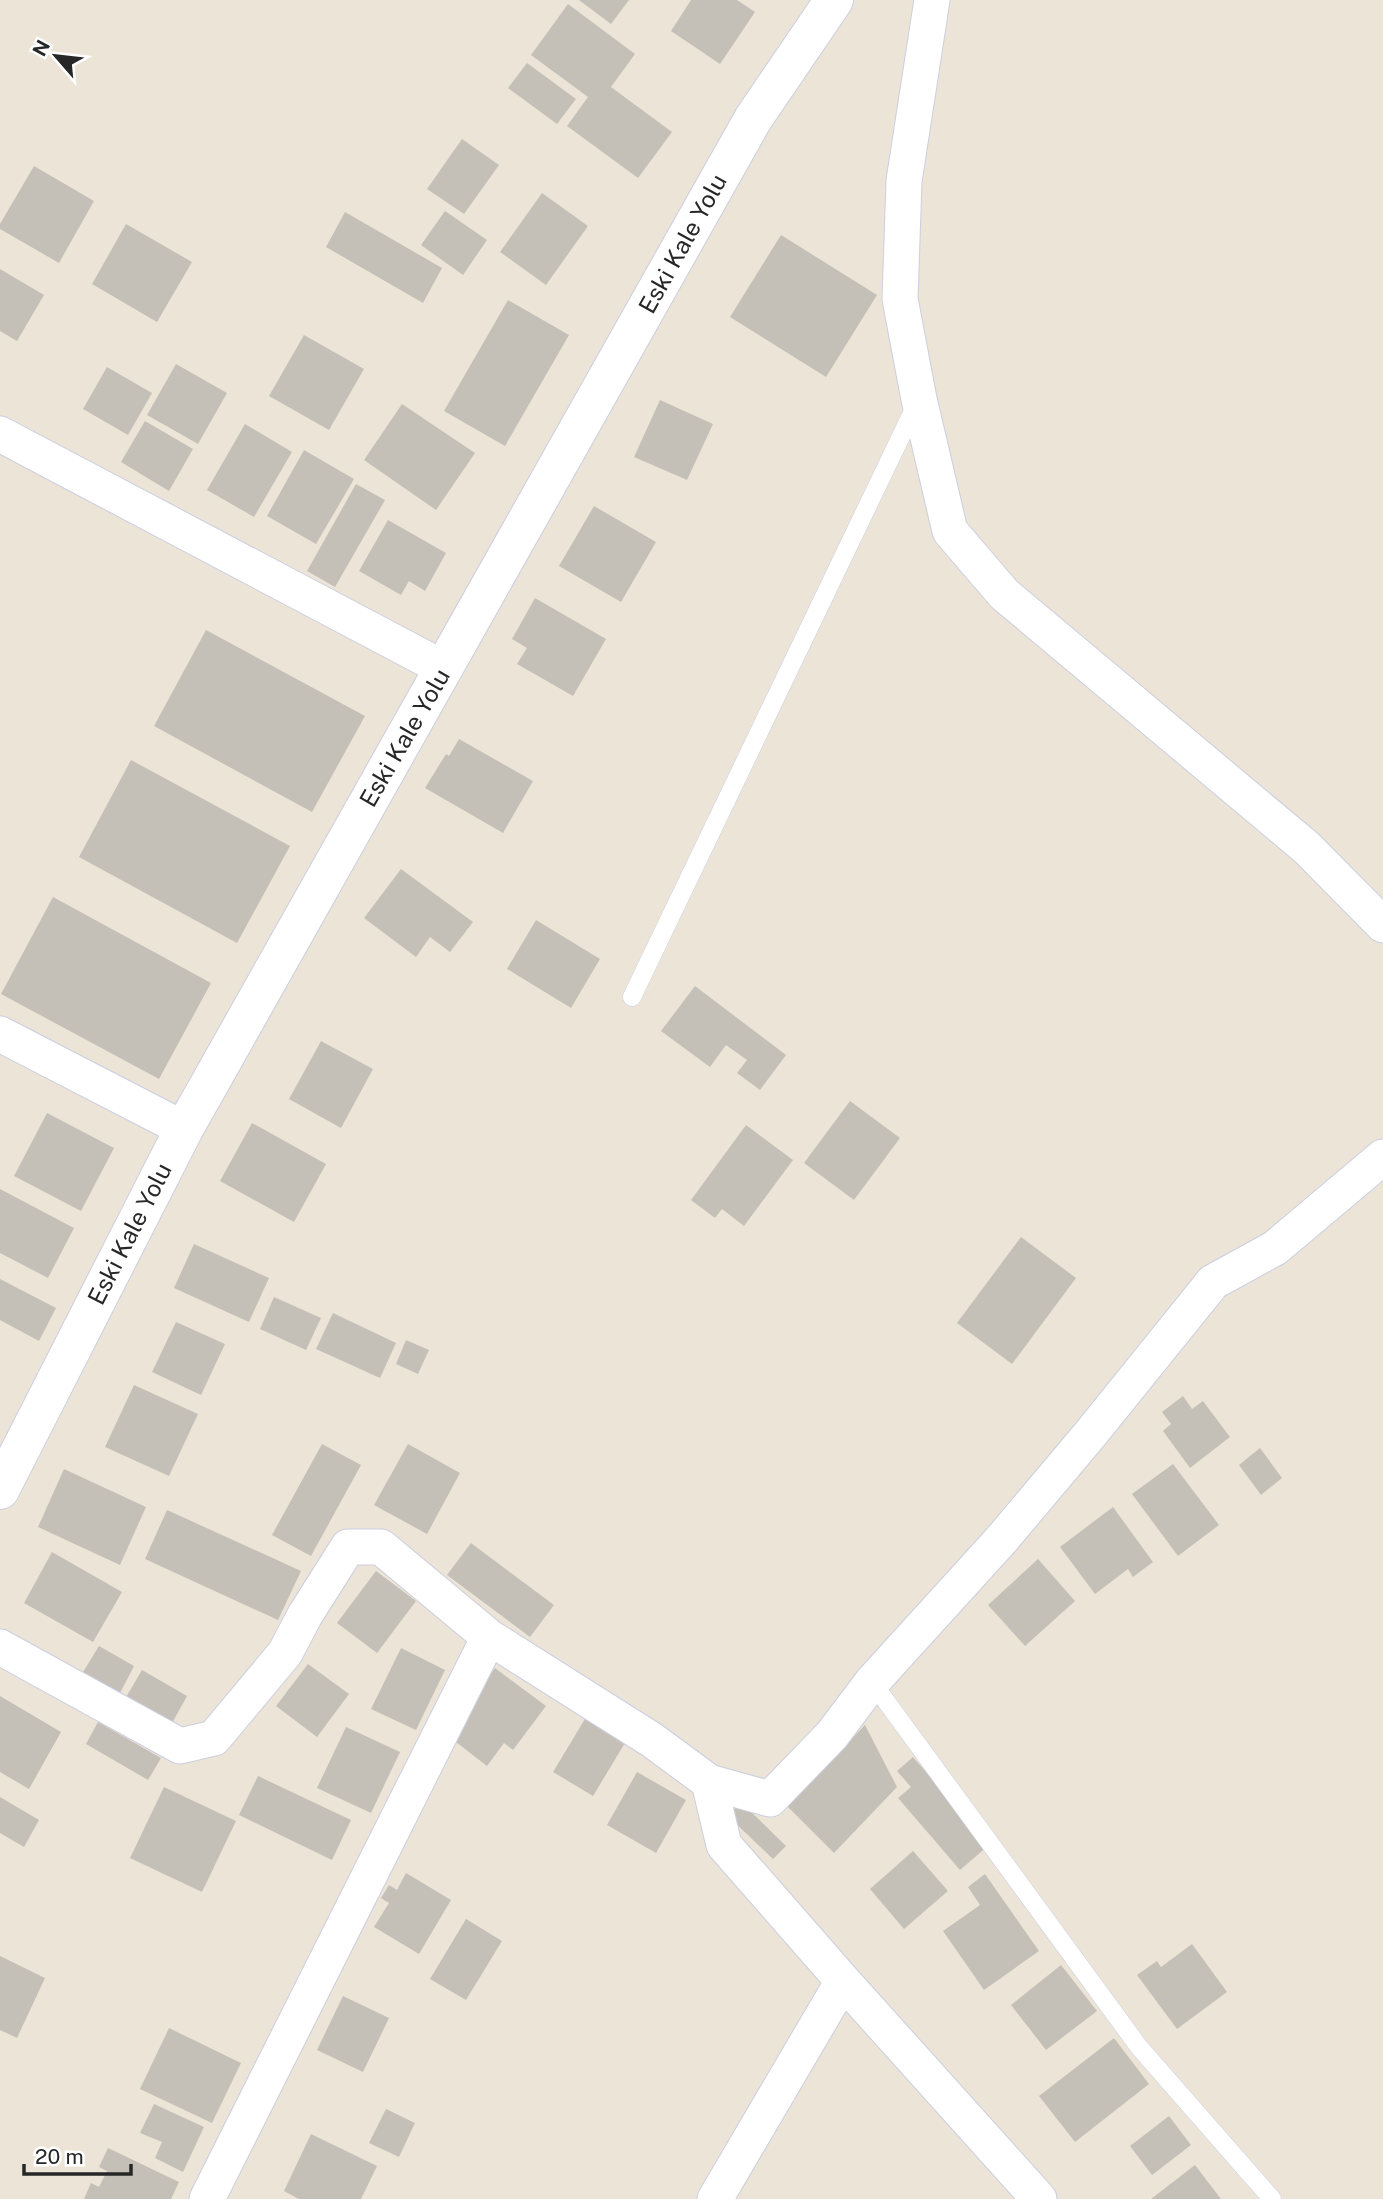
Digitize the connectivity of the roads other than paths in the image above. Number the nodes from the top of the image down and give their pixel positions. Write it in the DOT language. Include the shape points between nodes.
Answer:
graph roads {
  1 [pos="834,0"];
  2 [pos="933,0"];
  3 [pos="919,399"];
  4 [pos="0,434"];
  5 [pos="445,669"];
  6 [pos="1383,926"];
  7 [pos="632,997"];
  8 [pos="0,1034"];
  9 [pos="184,1129"];
  10 [pos="1383,1157"];
  11 [pos="0,1490"];
  12 [pos="489,1637"];
  13 [pos="0,1647"];
  14 [pos="872,1682"];
  15 [pos="709,1782"];
  16 [pos="843,1981"];
  17 [pos="207,2199"];
  18 [pos="715,2199"];
  19 [pos="1039,2199"];
  20 [pos="1272,2199"];
  1 -- 5 [label="street, Eski Kale Yolu" via="753,119"];
  2 -- 3 [label="street" via="904,181 900,299"];
  3 -- 6 [label="street" via="950,531 1004,594 1307,848"];
  3 -- 7 [label="lane"];
  4 -- 5 [label="street"];
  5 -- 9 [label="street, Eski Kale Yolu"];
  8 -- 9 [label="street"];
  9 -- 11 [label="street, Eski Kale Yolu"];
  10 -- 14 [label="street" via="1275,1248 1213,1282 1002,1539"];
  12 -- 13 [label="street" via="381,1547 348,1547 285,1653 214,1738 180,1746"];
  12 -- 15 [label="street"];
  12 -- 17 [label="street"];
  14 -- 15 [label="street" via="832,1735 770,1799"];
  14 -- 20 [label="lane" via="1139,2047"];
  15 -- 16 [label="street" via="724,1845"];
  16 -- 18 [label="street"];
  16 -- 19 [label="street"];
}
